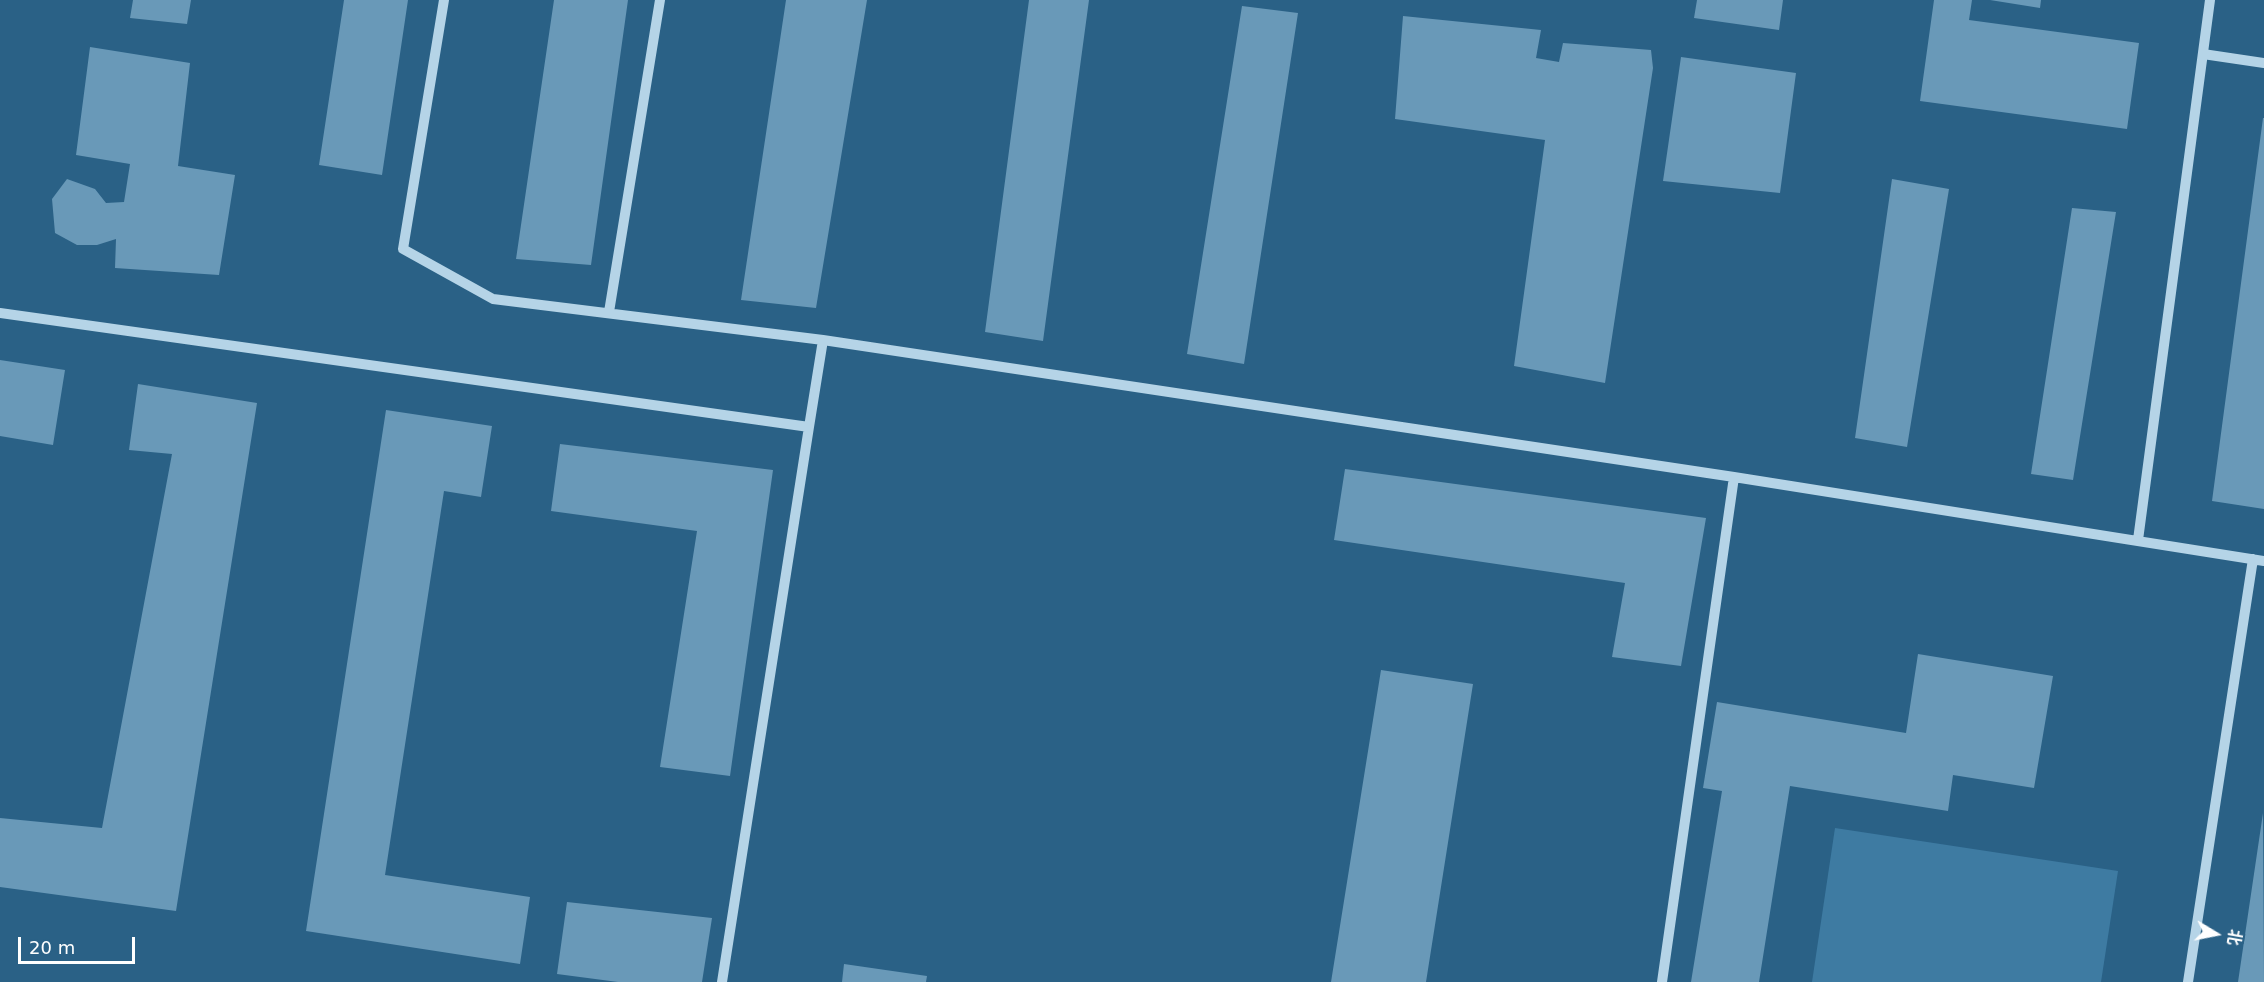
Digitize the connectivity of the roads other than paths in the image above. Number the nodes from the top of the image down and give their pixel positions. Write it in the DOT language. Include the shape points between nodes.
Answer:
graph roads {
  1 [pos="444,0"];
  2 [pos="660,0"];
  3 [pos="2210,0"];
  4 [pos="2203,54"];
  5 [pos="2264,63"];
  6 [pos="609,312"];
  7 [pos="0,313"];
  8 [pos="823,340"];
  9 [pos="809,427"];
  10 [pos="1734,477"];
  11 [pos="2138,540"];
  12 [pos="2258,560"];
  13 [pos="722,982"];
  14 [pos="1662,982"];
  15 [pos="2188,982"];
  1 -- 6 [label="street" via="403,249 493,299"];
  2 -- 6 [label="street"];
  3 -- 4 [label="street"];
  4 -- 5 [label="street"];
  4 -- 11 [label="street"];
  6 -- 8 [label="street"];
  7 -- 9 [label="street"];
  8 -- 9 [label="street"];
  8 -- 10 [label="street"];
  9 -- 13 [label="street"];
  10 -- 11 [label="street"];
  10 -- 14 [label="street"];
  11 -- 12 [label="street"];
  12 -- 15 [label="street"];
}
